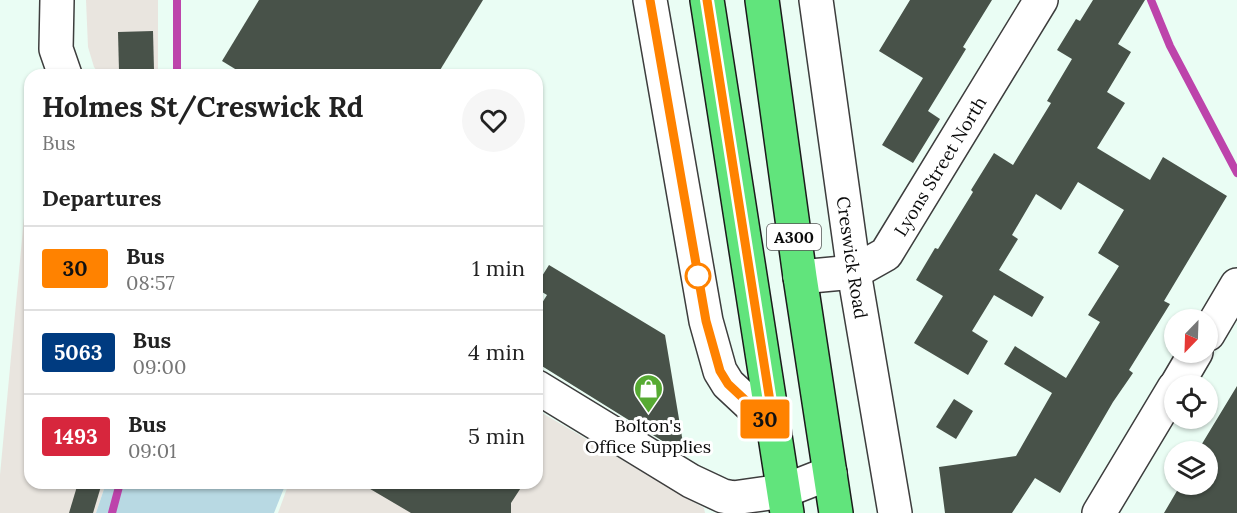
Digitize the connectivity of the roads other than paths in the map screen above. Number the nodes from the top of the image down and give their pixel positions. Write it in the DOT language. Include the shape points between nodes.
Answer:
graph roads {
  1 [pos="57,0"];
  2 [pos="650,0"];
  3 [pos="707,0"];
  4 [pos="762,0"];
  5 [pos="816,0"];
  6 [pos="1041,0"];
  7 [pos="55,39"];
  8 [pos="51,69"];
  9 [pos="62,69"];
  10 [pos="854,272"];
  11 [pos="800,277"];
  12 [pos="1237,285"];
  13 [pos="1218,317"];
  14 [pos="543,391"];
  15 [pos="1164,405"];
  16 [pos="774,427"];
  17 [pos="830,473"];
  18 [pos="784,491"];
  19 [pos="836,513"];
  20 [pos="895,513"];
  21 [pos="1099,513"];
  1 -- 7 [label="street"];
  2 -- 16 [label="street" via="706,321 720,371 728,384"];
  3 -- 16 [label="highway, A300"];
  4 -- 11 [label="highway, A300"];
  5 -- 10 [label="street, Creswick Road"];
  6 -- 10 [label="street, Lyons Street North" via="886,254"];
  7 -- 8 [label="street"];
  7 -- 9 [label="street"];
  10 -- 11 [label="street, Lyons Street North"];
  10 -- 20 [label="street, Creswick Road"];
  11 -- 17 [label="highway, A300"];
  12 -- 13 [label="street"];
  14 -- 18 [label="street" via="709,490 726,497"];
  15 -- 21 [label="street"];
  16 -- 18 [label="highway, A300"];
  17 -- 18 [label="street"];
  17 -- 19 [label="highway, A300"];
}
